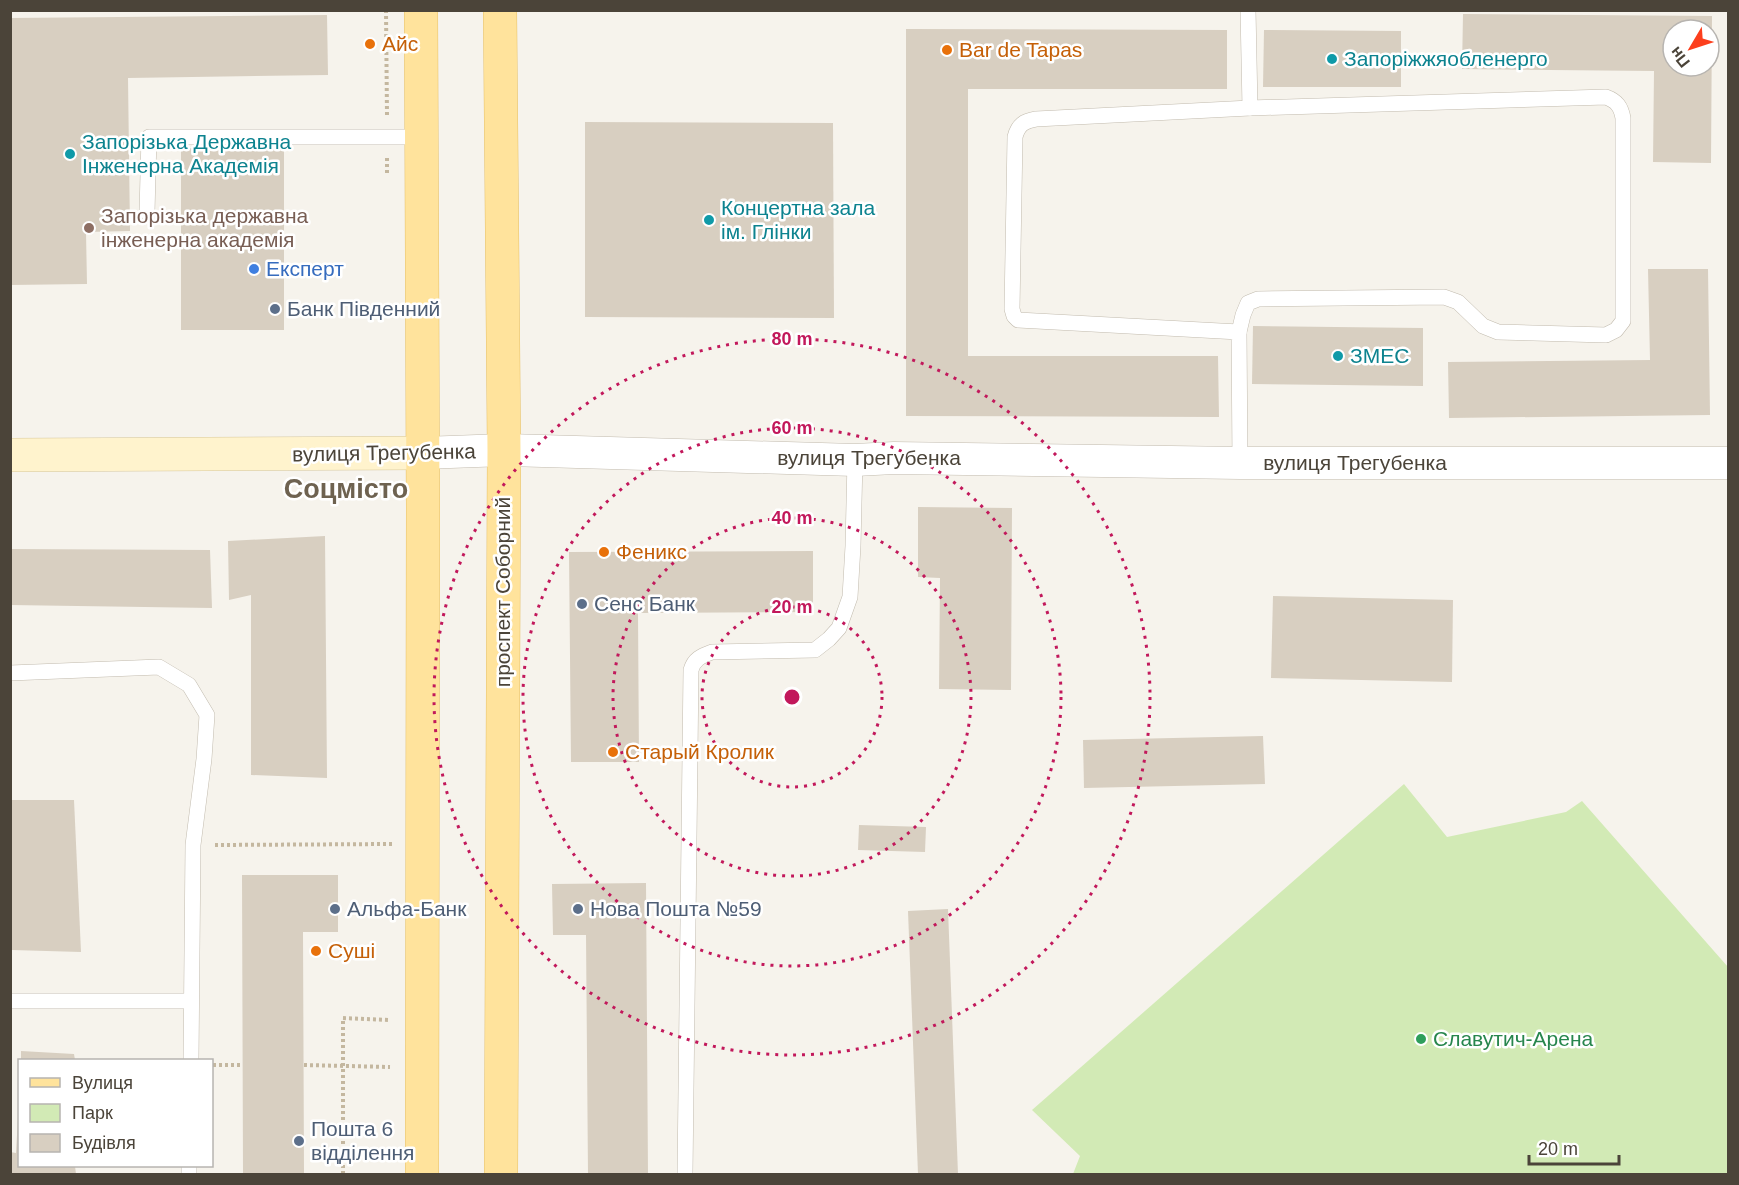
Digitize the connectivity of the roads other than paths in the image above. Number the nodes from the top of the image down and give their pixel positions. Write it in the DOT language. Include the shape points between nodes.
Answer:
graph roads {
  1 [pos="421,10"];
  2 [pos="500,10"];
  3 [pos="1248,10"];
  4 [pos="1250,108"];
  5 [pos="421,137"];
  6 [pos="147,212"];
  7 [pos="1239,332"];
  8 [pos="504,450"];
  9 [pos="423,453"];
  10 [pos="10,455"];
  11 [pos="855,460"];
  12 [pos="1240,463"];
  13 [pos="1728,463"];
  14 [pos="10,673"];
  15 [pos="10,1001"];
  16 [pos="191,1001"];
  17 [pos="191,1059"];
  18 [pos="422,1174"];
  19 [pos="501,1174"];
  20 [pos="686,1174"];
  1 -- 5 [label="main road"];
  2 -- 8 [label="main road, проспект Соборний"];
  3 -- 4 [label="lane"];
  4 -- 7 [label="lane" via="1026,120 1015,137 1012,309 1018,320"];
  4 -- 7 [label="lane" via="1606,97 1614,100 1623,118 1623,321 1606,335 1498,332 1482,326 1458,302 1444,297 1258,299 1248,303"];
  5 -- 6 [label="lane" via="149,137"];
  5 -- 9 [label="main road"];
  7 -- 12 [label="lane"];
  8 -- 9 [label="street, вулиця Трегубенка"];
  8 -- 11 [label="street, вулиця Трегубенка"];
  8 -- 19 [label="main road, проспект Соборний"];
  9 -- 10 [label="street, вулиця Трегубенка"];
  9 -- 18 [label="main road"];
  11 -- 12 [label="street, вулиця Трегубенка"];
  11 -- 20 [label="lane" via="850,597 839,628 815,650 712,652 701,656 691,670"];
  12 -- 13 [label="street, вулиця Трегубенка"];
  14 -- 16 [label="lane" via="159,667 189,685 207,715 193,845"];
  15 -- 16 [label="lane"];
  16 -- 17 [label="lane"];
}
